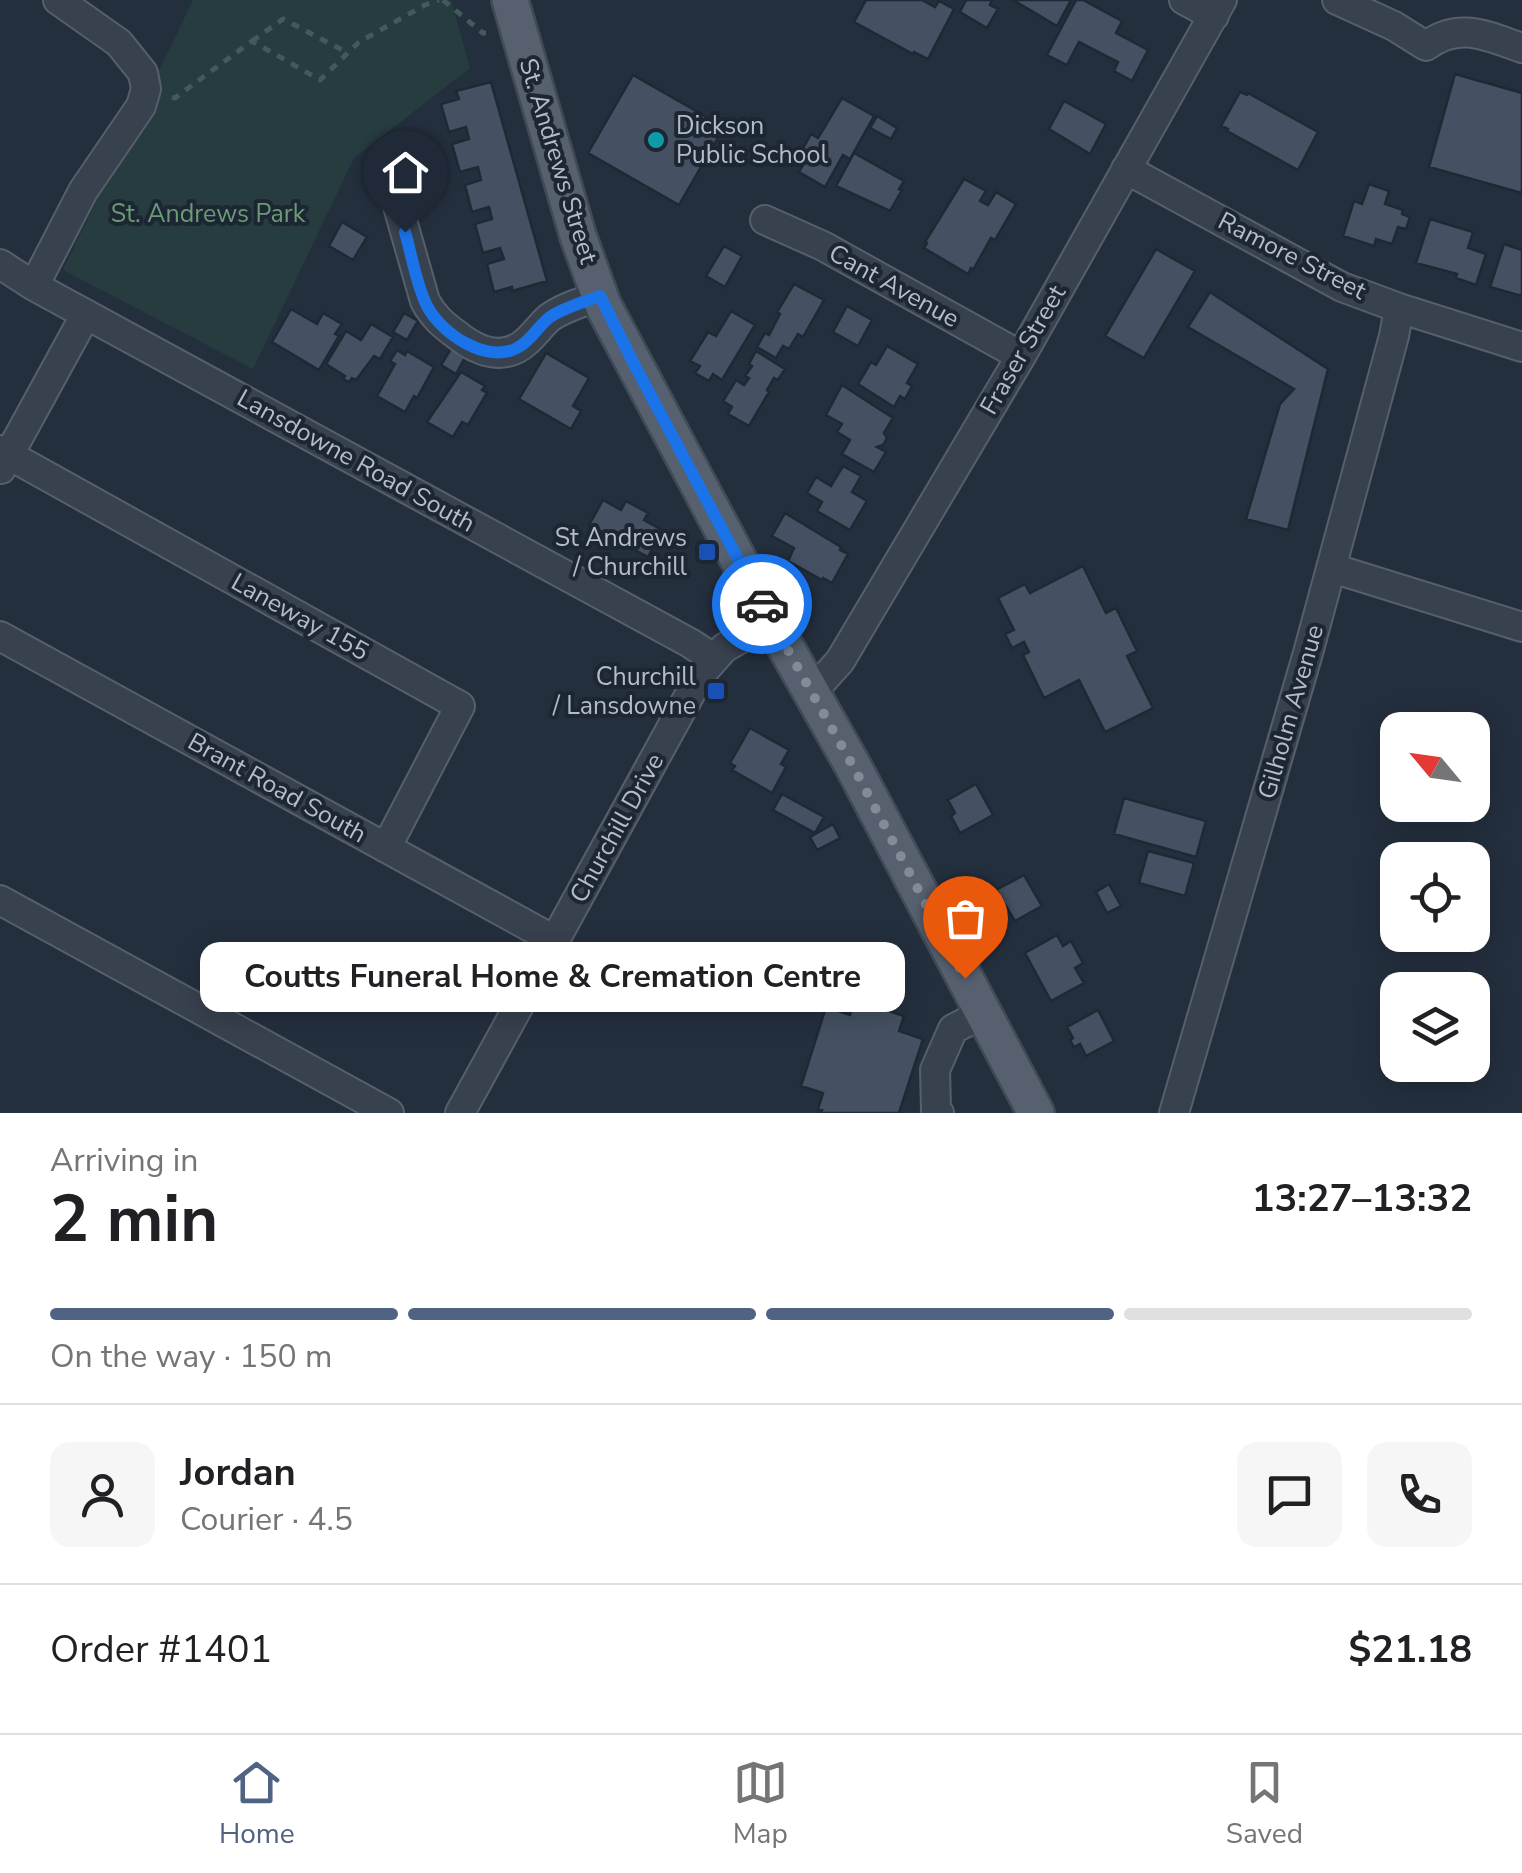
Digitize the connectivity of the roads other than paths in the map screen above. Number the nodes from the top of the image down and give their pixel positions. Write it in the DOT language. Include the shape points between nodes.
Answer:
graph roads {
  1 [pos="58,0"];
  2 [pos="510,0"];
  3 [pos="1184,0"];
  4 [pos="1337,0"];
  5 [pos="1218,8"];
  6 [pos="1522,48"];
  7 [pos="387,168"];
  8 [pos="1126,169"];
  9 [pos="765,220"];
  10 [pos="0,264"];
  11 [pos="34,286"];
  12 [pos="600,296"];
  13 [pos="1399,308"];
  14 [pos="86,314"];
  15 [pos="1522,346"];
  16 [pos="1020,356"];
  17 [pos="3,458"];
  18 [pos="1332,568"];
  19 [pos="772,621"];
  20 [pos="1522,626"];
  21 [pos="0,636"];
  22 [pos="713,658"];
  23 [pos="812,692"];
  24 [pos="386,848"];
  25 [pos="0,900"];
  26 [pos="554,940"];
  27 [pos="984,1013"];
  28 [pos="389,1113"];
  29 [pos="460,1113"];
  30 [pos="938,1113"];
  31 [pos="1036,1113"];
  32 [pos="1174,1113"];
  1 -- 11 [label="street" via="119,43 143,73 146,89"];
  2 -- 12 [label="main road, St. Andrews Street"];
  3 -- 5 [label="street"];
  4 -- 6 [label="street" via="1426,46 1453,32"];
  5 -- 8 [label="street, Fraser Street"];
  7 -- 12 [label="street" via="425,301 434,317 473,348 512,350 561,311"];
  8 -- 13 [label="street, Ramore Street" via="1342,287"];
  8 -- 16 [label="street, Fraser Street"];
  9 -- 16 [label="street, Cant Avenue"];
  10 -- 11 [label="street, Lansdowne Road South"];
  11 -- 14 [label="street, Lansdowne Road South"];
  12 -- 19 [label="main road, St. Andrews Street"];
  13 -- 15 [label="street, Ramore Street"];
  13 -- 18 [label="street, Gilholm Avenue"];
  14 -- 17 [label="street"];
  14 -- 22 [label="street, Lansdowne Road South"];
  16 -- 23 [label="street, Fraser Street" via="840,661"];
  17 -- 24 [label="street, Laneway 155" via="460,706"];
  18 -- 20 [label="street"];
  18 -- 32 [label="street, Gilholm Avenue"];
  19 -- 22 [label="street, Churchill Drive"];
  19 -- 23 [label="main road, St. Andrews Street"];
  21 -- 24 [label="street, Brant Road South"];
  22 -- 26 [label="street, Churchill Drive"];
  23 -- 27 [label="main road, St. Andrews Street"];
  24 -- 26 [label="street, Brant Road South"];
  25 -- 28 [label="street"];
  26 -- 29 [label="street, Churchill Drive"];
  27 -- 30 [label="street" via="953,1029 946,1043 935,1070"];
  27 -- 31 [label="main road, St. Andrews Street"];
}
